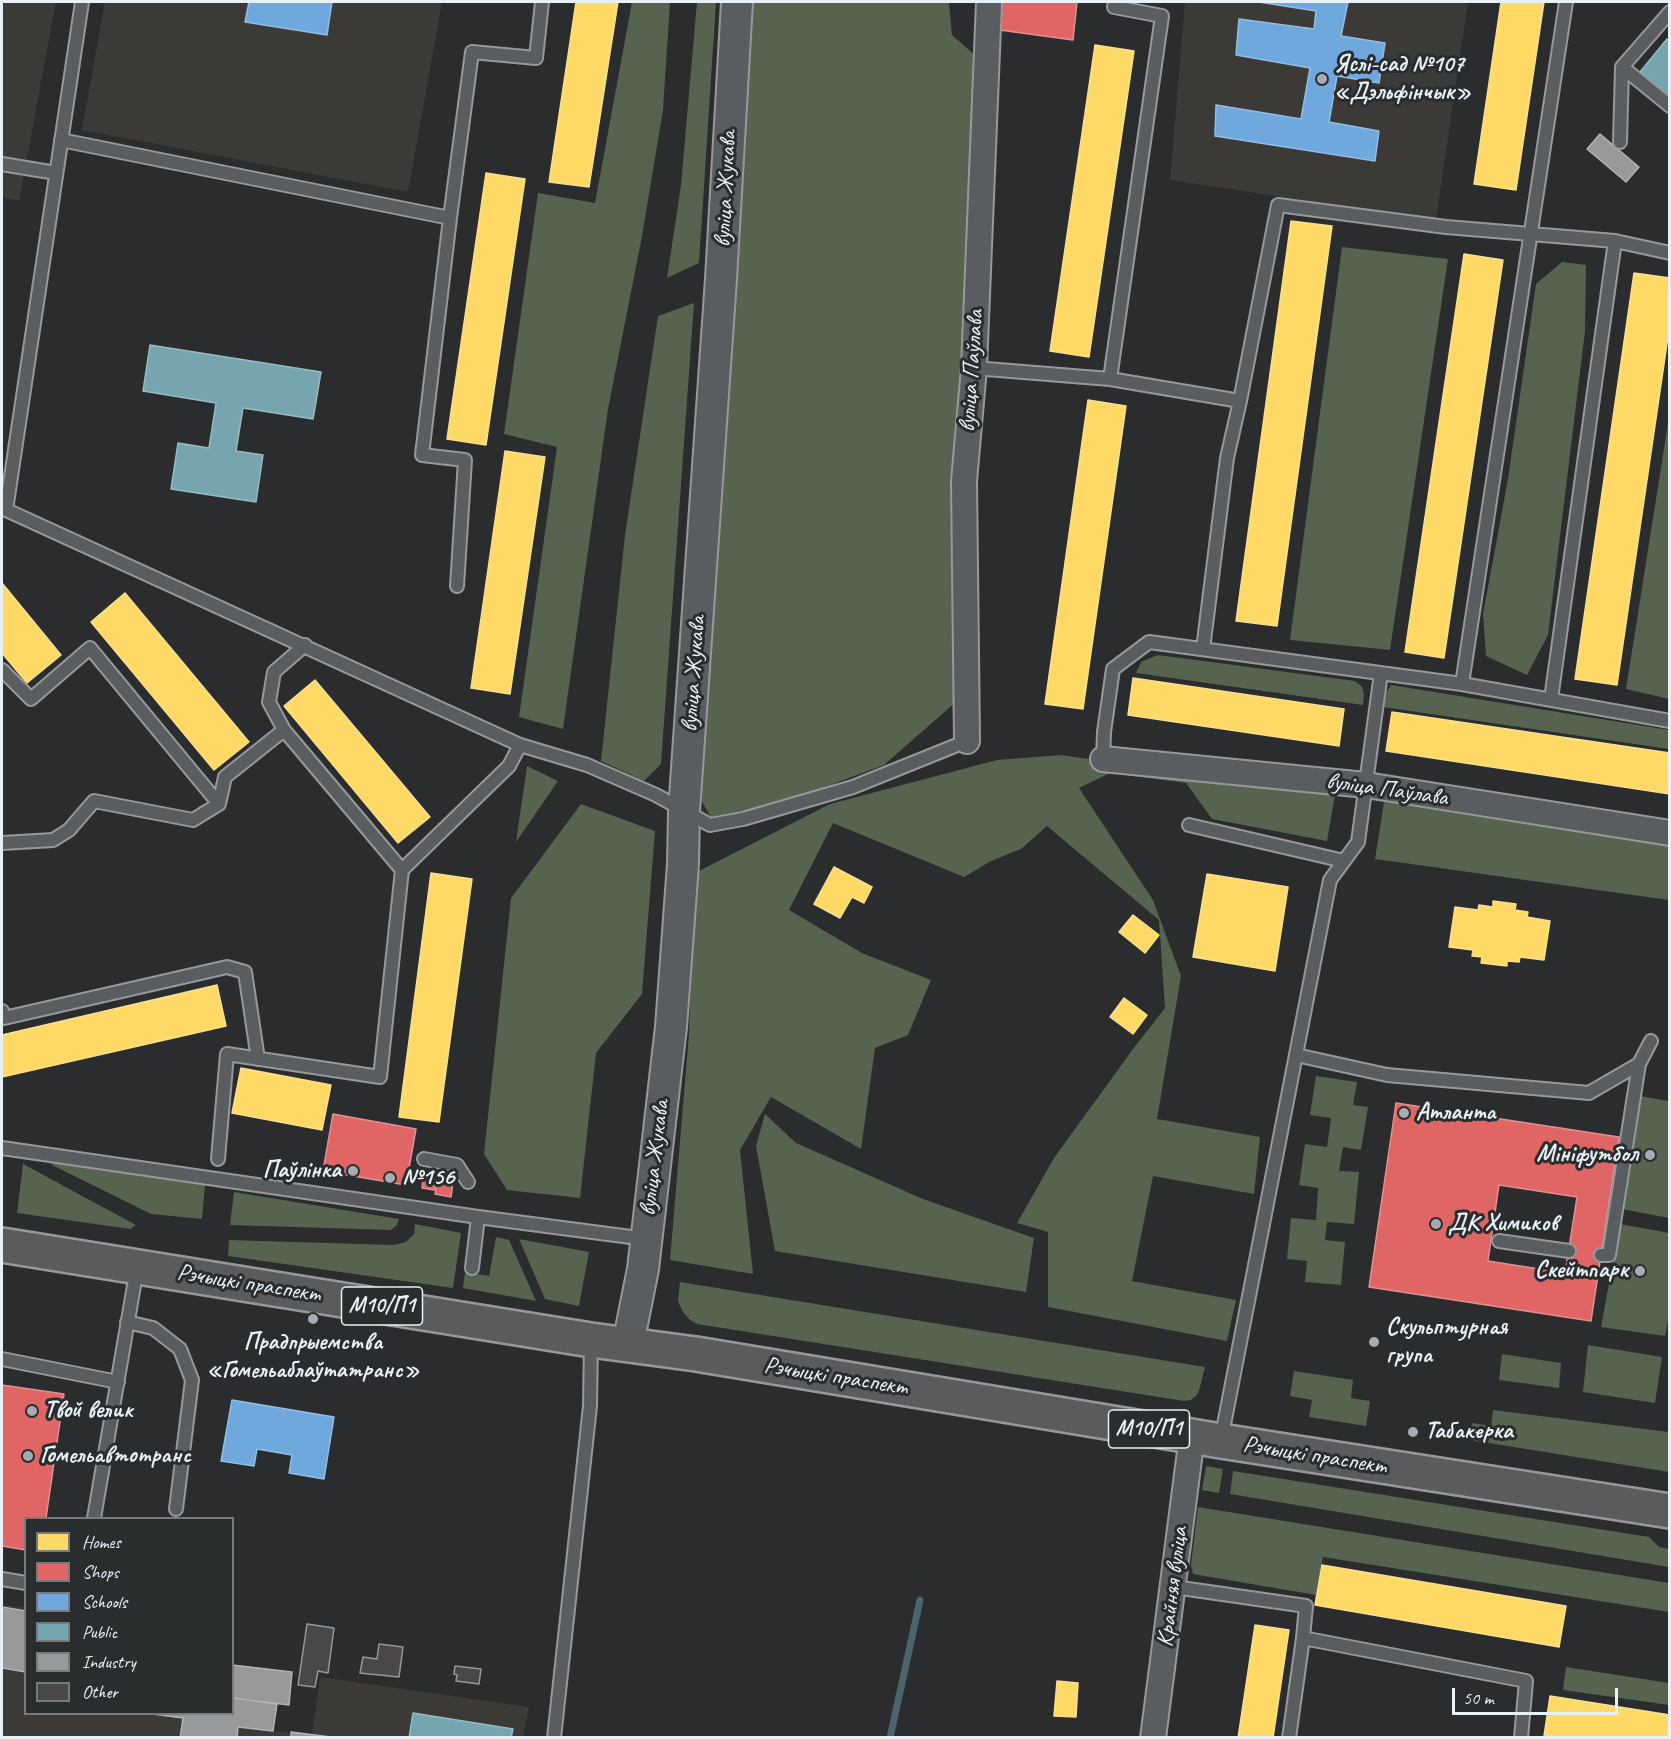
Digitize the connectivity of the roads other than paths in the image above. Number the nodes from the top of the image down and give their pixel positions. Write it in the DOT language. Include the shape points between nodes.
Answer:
graph roads {
  1 [pos="82,2"];
  2 [pos="542,2"];
  3 [pos="737,2"];
  4 [pos="989,2"];
  5 [pos="1115,2"];
  6 [pos="1566,2"];
  7 [pos="1670,12"];
  8 [pos="1622,67"];
  9 [pos="1670,106"];
  10 [pos="61,140"];
  11 [pos="1620,142"];
  12 [pos="2,165"];
  13 [pos="56,173"];
  14 [pos="450,218"];
  15 [pos="1531,235"];
  16 [pos="1615,241"];
  17 [pos="1670,253"];
  18 [pos="974,368"];
  19 [pos="1110,379"];
  20 [pos="1240,401"];
  21 [pos="4,509"];
  22 [pos="457,586"];
  23 [pos="305,645"];
  24 [pos="1203,649"];
  25 [pos="2,670"];
  26 [pos="1381,673"];
  27 [pos="1462,684"];
  28 [pos="1551,699"];
  29 [pos="1670,721"];
  30 [pos="284,730"];
  31 [pos="967,741"];
  32 [pos="520,745"];
  33 [pos="1103,759"];
  34 [pos="1366,785"];
  35 [pos="219,804"];
  36 [pos="684,811"];
  37 [pos="1190,825"];
  38 [pos="1670,833"];
  39 [pos="2,843"];
  40 [pos="1344,861"];
  41 [pos="402,870"];
  42 [pos="2,1016"];
  43 [pos="1651,1041"];
  44 [pos="1296,1055"];
  45 [pos="258,1059"];
  46 [pos="1639,1064"];
  47 [pos="2,1148"];
  48 [pos="218,1159"];
  49 [pos="424,1159"];
  50 [pos="468,1182"];
  51 [pos="478,1217"];
  52 [pos="646,1239"];
  53 [pos="1499,1241"];
  54 [pos="2,1245"];
  55 [pos="1569,1251"];
  56 [pos="1601,1255"];
  57 [pos="137,1266"];
  58 [pos="472,1268"];
  59 [pos="128,1322"];
  60 [pos="591,1340"];
  61 [pos="628,1344"];
  62 [pos="2,1359"];
  63 [pos="118,1382"];
  64 [pos="1206,1439"];
  65 [pos="176,1509"];
  66 [pos="1670,1511"];
  67 [pos="94,1517"];
  68 [pos="2,1579"];
  69 [pos="24,1583"];
  70 [pos="1174,1587"];
  71 [pos="1303,1638"];
  72 [pos="554,1737"];
  73 [pos="1153,1737"];
  74 [pos="1289,1737"];
  75 [pos="1521,1737"];
  1 -- 10 [label="lane"];
  2 -- 14 [label="lane" via="536,58 472,52"];
  3 -- 36 [label="street, вуліца Жукава"];
  4 -- 18 [label="street, вуліца Паўлава"];
  5 -- 19 [label="lane" via="1114,7 1162,16"];
  6 -- 15 [label="lane"];
  7 -- 8 [label="lane"];
  8 -- 9 [label="lane"];
  8 -- 11 [label="lane"];
  10 -- 13 [label="lane"];
  10 -- 14 [label="lane"];
  12 -- 13 [label="lane"];
  13 -- 21 [label="lane"];
  14 -- 22 [label="lane" via="422,455 465,460"];
  15 -- 16 [label="lane"];
  15 -- 20 [label="lane" via="1278,205"];
  15 -- 27 [label="lane"];
  16 -- 17 [label="lane"];
  16 -- 28 [label="lane"];
  18 -- 19 [label="lane"];
  18 -- 31 [label="street, вуліца Паўлава" via="964,481"];
  19 -- 20 [label="lane"];
  20 -- 24 [label="lane" via="1227,458"];
  21 -- 23 [label="lane"];
  23 -- 30 [label="lane" via="274,672 269,702"];
  23 -- 32 [label="lane"];
  24 -- 26 [label="lane"];
  24 -- 33 [label="lane" via="1149,642 1113,669"];
  25 -- 35 [label="lane" via="31,699 90,648"];
  26 -- 27 [label="lane"];
  26 -- 34 [label="lane"];
  27 -- 28 [label="lane"];
  28 -- 29 [label="lane"];
  30 -- 35 [label="lane" via="225,777"];
  30 -- 41 [label="lane"];
  31 -- 36 [label="lane" via="853,787 743,819 710,825"];
  32 -- 36 [label="lane" via="588,765"];
  32 -- 41 [label="lane" via="509,766"];
  33 -- 34 [label="street, вуліца Паўлава"];
  34 -- 38 [label="street, вуліца Паўлава"];
  34 -- 40 [label="lane" via="1358,842"];
  35 -- 39 [label="lane" via="193,820 94,801 69,830 53,840"];
  36 -- 52 [label="street, вуліца Жукава" via="671,1027"];
  37 -- 40 [label="lane"];
  40 -- 44 [label="lane" via="1330,880"];
  41 -- 45 [label="lane" via="381,1077"];
  42 -- 45 [label="lane" via="226,967 245,972"];
  43 -- 46 [label="lane"];
  44 -- 46 [label="lane" via="1387,1075 1588,1093"];
  44 -- 64 [label="lane"];
  45 -- 48 [label="lane" via="227,1054"];
  46 -- 56 [label="lane" via="1609,1255"];
  47 -- 51 [label="lane"];
  49 -- 50 [label="lane" via="457,1165"];
  51 -- 52 [label="lane"];
  51 -- 58 [label="lane"];
  52 -- 61 [label="street, вуліца Жукава"];
  53 -- 55 [label="lane"];
  54 -- 57 [label="main road, Рэчыцкі праспект / М10/П1"];
  57 -- 59 [label="lane"];
  57 -- 60 [label="main road, Рэчыцкі праспект / М10/П1"];
  59 -- 63 [label="lane"];
  59 -- 65 [label="lane" via="153,1329 180,1349 192,1380"];
  60 -- 61 [label="main road, Рэчыцкі праспект / М10/П1"];
  60 -- 72 [label="lane" via="590,1407"];
  61 -- 64 [label="main road, Рэчыцкі праспект / М10/П1"];
  62 -- 63 [label="lane"];
  63 -- 67 [label="lane"];
  64 -- 66 [label="main road, Рэчыцкі праспект / М10/П1"];
  64 -- 70 [label="street, Крайняя вуліца"];
  68 -- 69 [label="lane"];
  70 -- 71 [label="lane" via="1306,1606"];
  70 -- 73 [label="street, Крайняя вуліца"];
  71 -- 74 [label="lane"];
  71 -- 75 [label="lane" via="1526,1681"];
}
